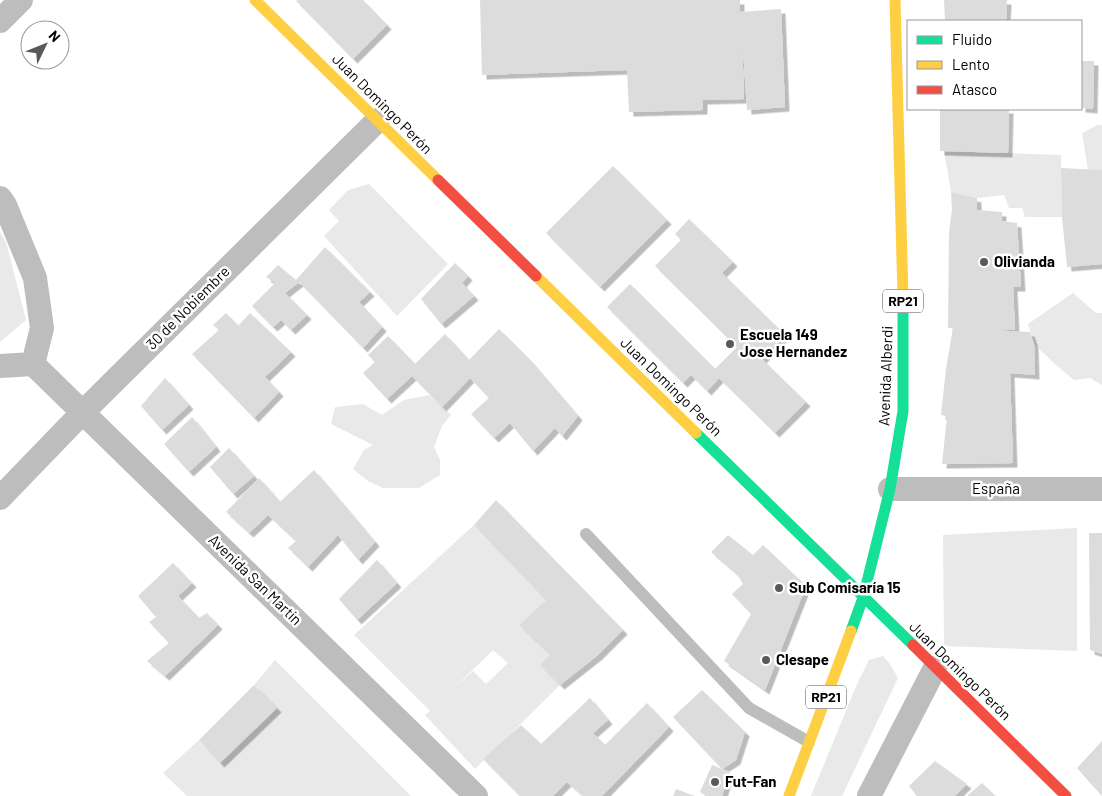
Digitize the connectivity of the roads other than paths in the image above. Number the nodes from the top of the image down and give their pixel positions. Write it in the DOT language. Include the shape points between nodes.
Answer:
graph roads {
  1 [pos="21,0"];
  2 [pos="255,0"];
  3 [pos="894,0"];
  4 [pos="0,21"];
  5 [pos="378,120"];
  6 [pos="0,198"];
  7 [pos="33,364"];
  8 [pos="0,366"];
  9 [pos="83,412"];
  10 [pos="890,489"];
  11 [pos="1102,489"];
  12 [pos="0,498"];
  13 [pos="586,534"];
  14 [pos="863,598"];
  15 [pos="935,668"];
  16 [pos="809,742"];
  17 [pos="476,796"];
  18 [pos="789,796"];
  19 [pos="869,796"];
  20 [pos="1066,796"];
  1 -- 4 [label="street"];
  2 -- 5 [label="main road, Juan Domingo Perón"];
  3 -- 10 [label="main road, Avenida Alberdi / RP21" via="904,338 903,410"];
  5 -- 9 [label="street, 30 de Nobiembre"];
  5 -- 14 [label="main road, Juan Domingo Perón"];
  6 -- 7 [label="street" via="35,278 42,328"];
  7 -- 8 [label="street"];
  7 -- 9 [label="street, Avenida San Martín"];
  9 -- 12 [label="street, 30 de Nobiembre"];
  9 -- 17 [label="street, Avenida San Martín"];
  10 -- 11 [label="street, España"];
  10 -- 14 [label="main road, Avenida Alberdi / RP21"];
  13 -- 16 [label="lane" via="749,708"];
  14 -- 15 [label="main road, Juan Domingo Perón"];
  14 -- 16 [label="main road, Avenida Alberdi / RP21"];
  15 -- 19 [label="street"];
  15 -- 20 [label="main road, Juan Domingo Perón"];
  16 -- 18 [label="main road, Avenida Alberdi / RP21"];
}
